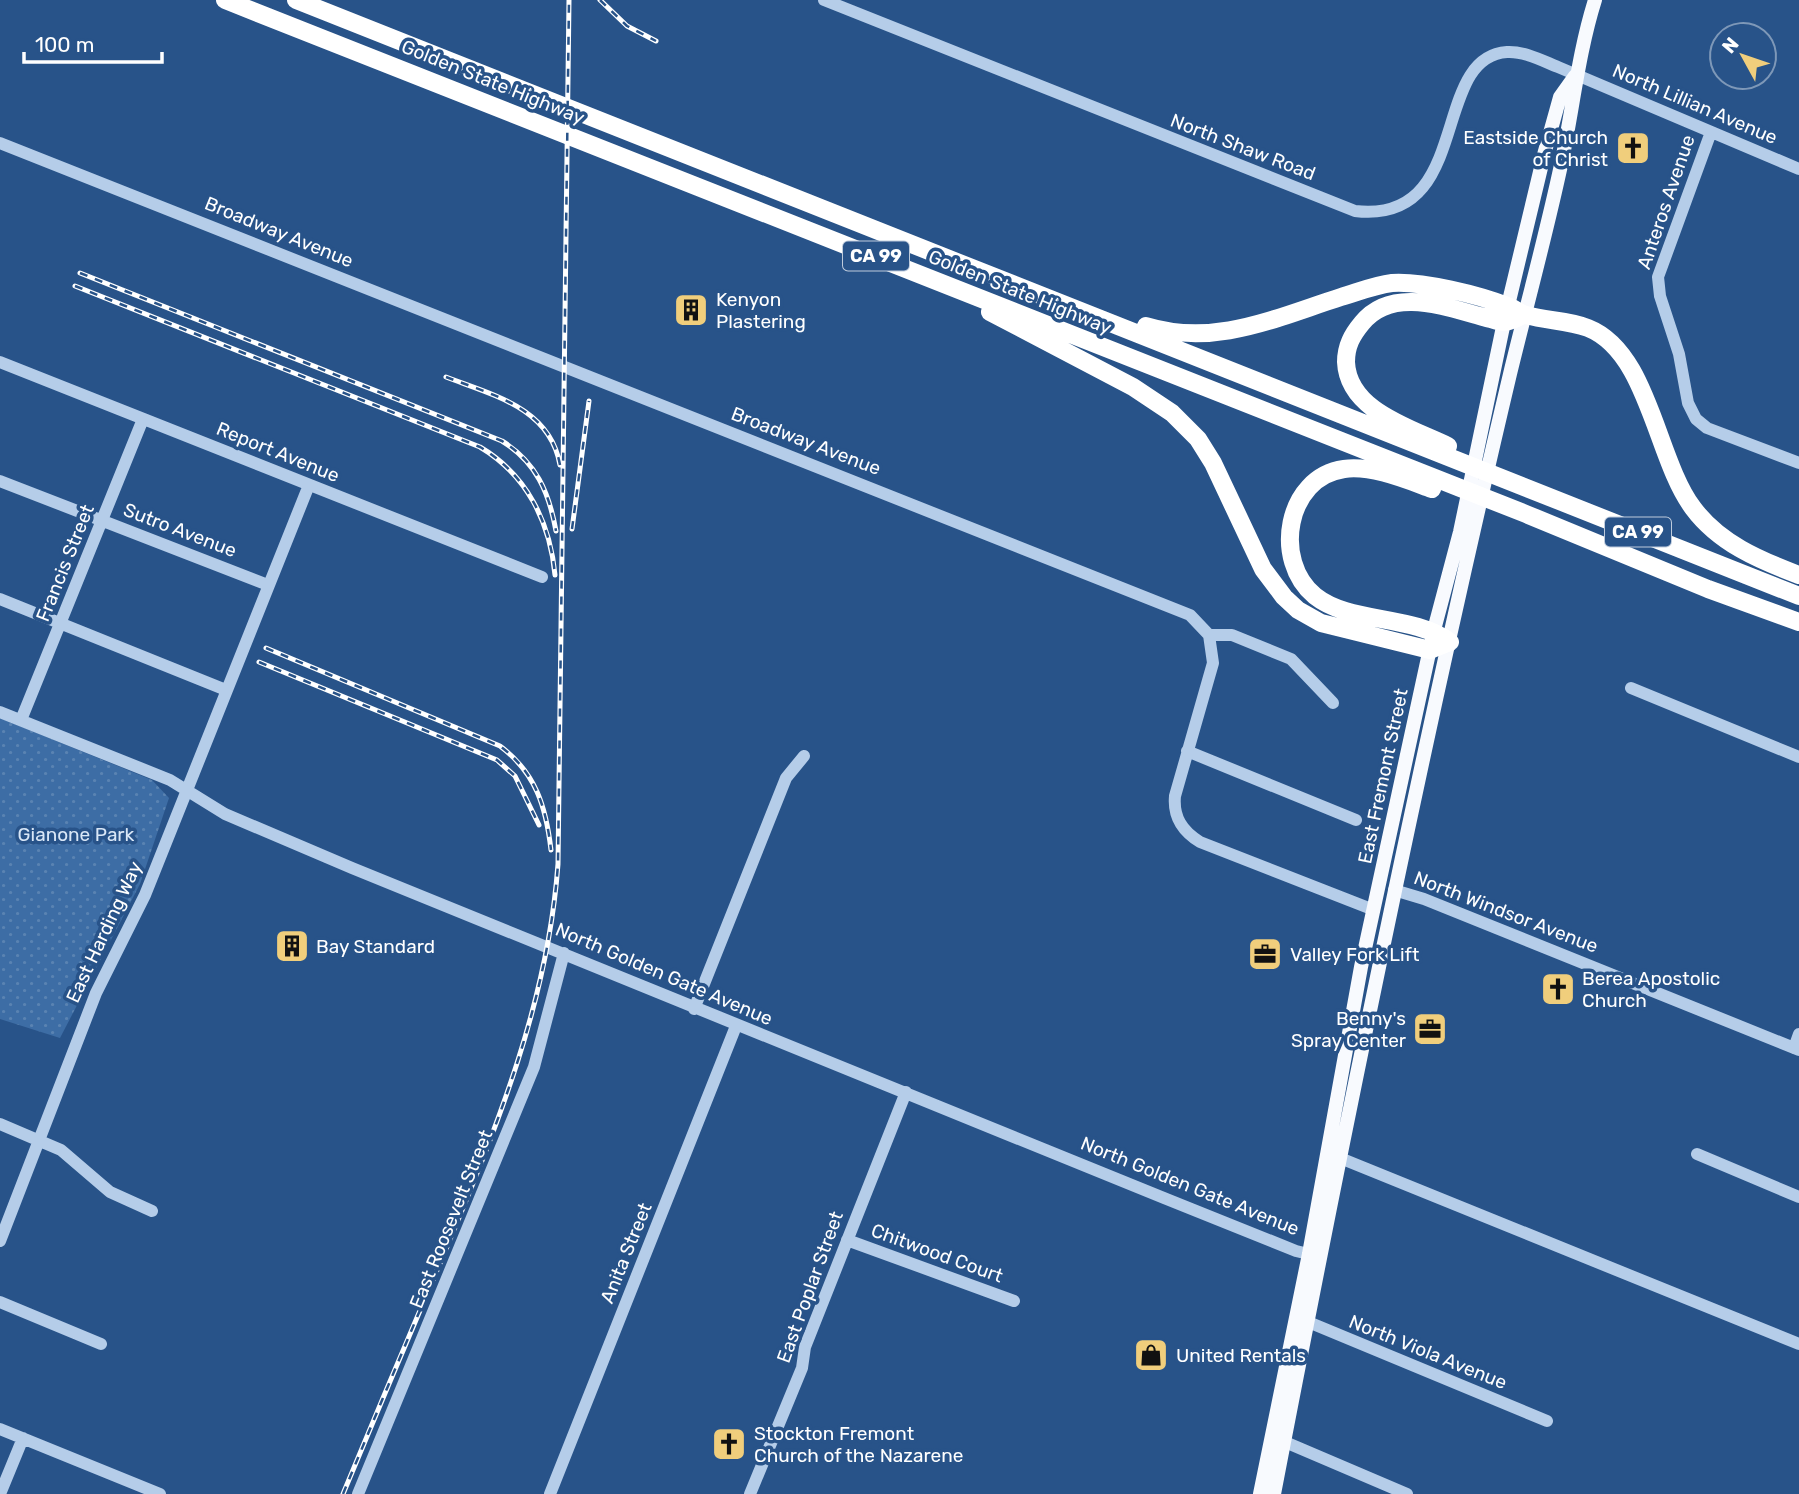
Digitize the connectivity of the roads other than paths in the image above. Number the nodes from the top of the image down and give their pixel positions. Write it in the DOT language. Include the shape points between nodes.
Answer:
graph roads {
  1 [pos="225,0"];
  2 [pos="296,0"];
  3 [pos="824,0"];
  4 [pos="1595,0"];
  5 [pos="1575,76"];
  6 [pos="1710,132"];
  7 [pos="0,143"];
  8 [pos="1799,169"];
  9 [pos="923,275"];
  10 [pos="1020,288"];
  11 [pos="1506,314"];
  12 [pos="1524,315"];
  13 [pos="0,362"];
  14 [pos="143,419"];
  15 [pos="1489,433"];
  16 [pos="1799,463"];
  17 [pos="1477,469"];
  18 [pos="0,481"];
  19 [pos="309,485"];
  20 [pos="1526,514"];
  21 [pos="102,520"];
  22 [pos="1466,533"];
  23 [pos="1799,575"];
  24 [pos="542,577"];
  25 [pos="268,585"];
  26 [pos="1799,596"];
  27 [pos="0,599"];
  28 [pos="1799,622"];
  29 [pos="61,623"];
  30 [pos="1434,630"];
  31 [pos="1209,635"];
  32 [pos="1450,642"];
  33 [pos="1430,650"];
  34 [pos="1631,688"];
  35 [pos="226,690"];
  36 [pos="1333,703"];
  37 [pos="0,712"];
  38 [pos="21,720"];
  39 [pos="1187,751"];
  40 [pos="804,756"];
  41 [pos="1799,757"];
  42 [pos="188,792"];
  43 [pos="1356,820"];
  44 [pos="1378,886"];
  45 [pos="1394,890"];
  46 [pos="1374,911"];
  47 [pos="564,953"];
  48 [pos="694,1009"];
  49 [pos="736,1026"];
  50 [pos="1799,1034"];
  51 [pos="1796,1049"];
  52 [pos="906,1092"];
  53 [pos="0,1124"];
  54 [pos="40,1140"];
  55 [pos="1697,1154"];
  56 [pos="1340,1158"];
  57 [pos="1799,1196"];
  58 [pos="152,1211"];
  59 [pos="847,1240"];
  60 [pos="0,1241"];
  61 [pos="1315,1256"];
  62 [pos="1014,1301"];
  63 [pos="0,1302"];
  64 [pos="1302,1320"];
  65 [pos="101,1344"];
  66 [pos="1799,1344"];
  67 [pos="1547,1420"];
  68 [pos="0,1429"];
  69 [pos="23,1438"];
  70 [pos="1278,1439"];
  71 [pos="0,1494"];
  72 [pos="160,1494"];
  73 [pos="358,1494"];
  74 [pos="550,1494"];
  75 [pos="750,1494"];
  76 [pos="1260,1494"];
  77 [pos="1274,1494"];
  78 [pos="1407,1494"];
  1 -- 9 [label="highway, Golden State Highway / CA 99"];
  2 -- 10 [label="highway, Golden State Highway / CA 99"];
  3 -- 5 [label="street, North Shaw Road" via="1215,157 1370,213 1406,204 1427,183 1469,78 1483,61 1515,53"];
  4 -- 5 [label="main road, East Fremont Street"];
  5 -- 6 [label="street, North Lillian Avenue"];
  5 -- 11 [label="main road, East Fremont Street" via="1560,97"];
  5 -- 12 [label="main road, East Fremont Street" via="1576,93 1560,169"];
  6 -- 8 [label="street, North Lillian Avenue"];
  6 -- 16 [label="street, Anteros Avenue" via="1658,277 1688,403 1707,428"];
  7 -- 31 [label="street, Broadway Avenue" via="1176,609 1199,622"];
  9 -- 20 [label="highway, Golden State Highway / CA 99"];
  9 -- 33 [label="highway" via="1133,387 1172,413 1198,439 1264,569 1298,610 1321,623"];
  10 -- 11 [label="highway" via="1153,328 1195,335 1245,329 1394,283 1437,289"];
  10 -- 17 [label="highway, Golden State Highway / CA 99"];
  11 -- 12 [label="highway"];
  11 -- 15 [label="main road, East Fremont Street"];
  11 -- 17 [label="highway" via="1394,303 1365,320 1346,351 1346,368 1358,397 1382,414 1466,454"];
  12 -- 15 [label="main road, East Fremont Street"];
  12 -- 23 [label="highway" via="1590,329 1617,347 1675,480 1693,509 1745,553"];
  13 -- 14 [label="street, Report Avenue"];
  14 -- 19 [label="street, Report Avenue"];
  14 -- 21 [label="street, Francis Street"];
  15 -- 22 [label="main road, East Fremont Street"];
  17 -- 26 [label="highway, Golden State Highway / CA 99"];
  18 -- 21 [label="street, Sutro Avenue"];
  19 -- 24 [label="street, Report Avenue"];
  19 -- 25 [label="street, East Harding Way"];
  20 -- 28 [label="highway, Golden State Highway / CA 99"];
  20 -- 30 [label="highway" via="1496,512 1411,481 1357,469 1324,477 1307,491 1293,514 1288,542 1294,567 1309,590 1333,605"];
  21 -- 25 [label="street, Sutro Avenue"];
  21 -- 29 [label="street, Francis Street"];
  22 -- 30 [label="main road, East Fremont Street"];
  22 -- 32 [label="main road, East Fremont Street"];
  25 -- 35 [label="street, East Harding Way"];
  27 -- 29 [label="street"];
  29 -- 35 [label="street"];
  29 -- 38 [label="street, Francis Street"];
  30 -- 32 [label="highway"];
  30 -- 33 [label="main road, East Fremont Street"];
  31 -- 36 [label="street" via="1232,635 1291,659"];
  31 -- 39 [label="street" via="1211,673"];
  32 -- 33 [label="highway"];
  32 -- 45 [label="main road, East Fremont Street"];
  33 -- 44 [label="main road, East Fremont Street"];
  34 -- 41 [label="street"];
  35 -- 42 [label="street, East Harding Way"];
  37 -- 38 [label="street, North Golden Gate Avenue"];
  38 -- 42 [label="street, North Golden Gate Avenue" via="170,780"];
  39 -- 43 [label="street"];
  39 -- 46 [label="street" via="1174,803 1176,816 1188,833 1200,842"];
  40 -- 48 [label="street" via="786,778"];
  42 -- 47 [label="street, North Golden Gate Avenue" via="245,823"];
  42 -- 54 [label="street, East Harding Way" via="130,930 96,993"];
  44 -- 45 [label="main road"];
  44 -- 46 [label="main road, East Fremont Street"];
  45 -- 51 [label="street, North Windsor Avenue"];
  45 -- 56 [label="main road, East Fremont Street"];
  46 -- 61 [label="main road, East Fremont Street"];
  47 -- 48 [label="street, North Golden Gate Avenue"];
  47 -- 73 [label="street, East Roosevelt Street" via="534,1067"];
  48 -- 49 [label="street, North Golden Gate Avenue"];
  49 -- 52 [label="street, North Golden Gate Avenue"];
  49 -- 74 [label="street, Anita Street"];
  50 -- 51 [label="street"];
  52 -- 59 [label="street, East Poplar Street"];
  52 -- 61 [label="street, North Golden Gate Avenue"];
  53 -- 54 [label="street"];
  54 -- 58 [label="street" via="75,1160 110,1192"];
  54 -- 60 [label="street, East Harding Way"];
  55 -- 57 [label="street"];
  56 -- 61 [label="main road, East Fremont Street"];
  56 -- 66 [label="street"];
  59 -- 62 [label="street, Chitwood Court"];
  59 -- 75 [label="street, East Poplar Street" via="802,1368"];
  61 -- 64 [label="main road, East Fremont Street"];
  63 -- 65 [label="street"];
  64 -- 67 [label="street, North Viola Avenue"];
  64 -- 70 [label="main road, East Fremont Street"];
  68 -- 69 [label="street"];
  69 -- 71 [label="street"];
  69 -- 72 [label="street"];
  70 -- 76 [label="main road, East Fremont Street"];
  70 -- 77 [label="main road, East Fremont Street"];
  70 -- 78 [label="street"];
}
